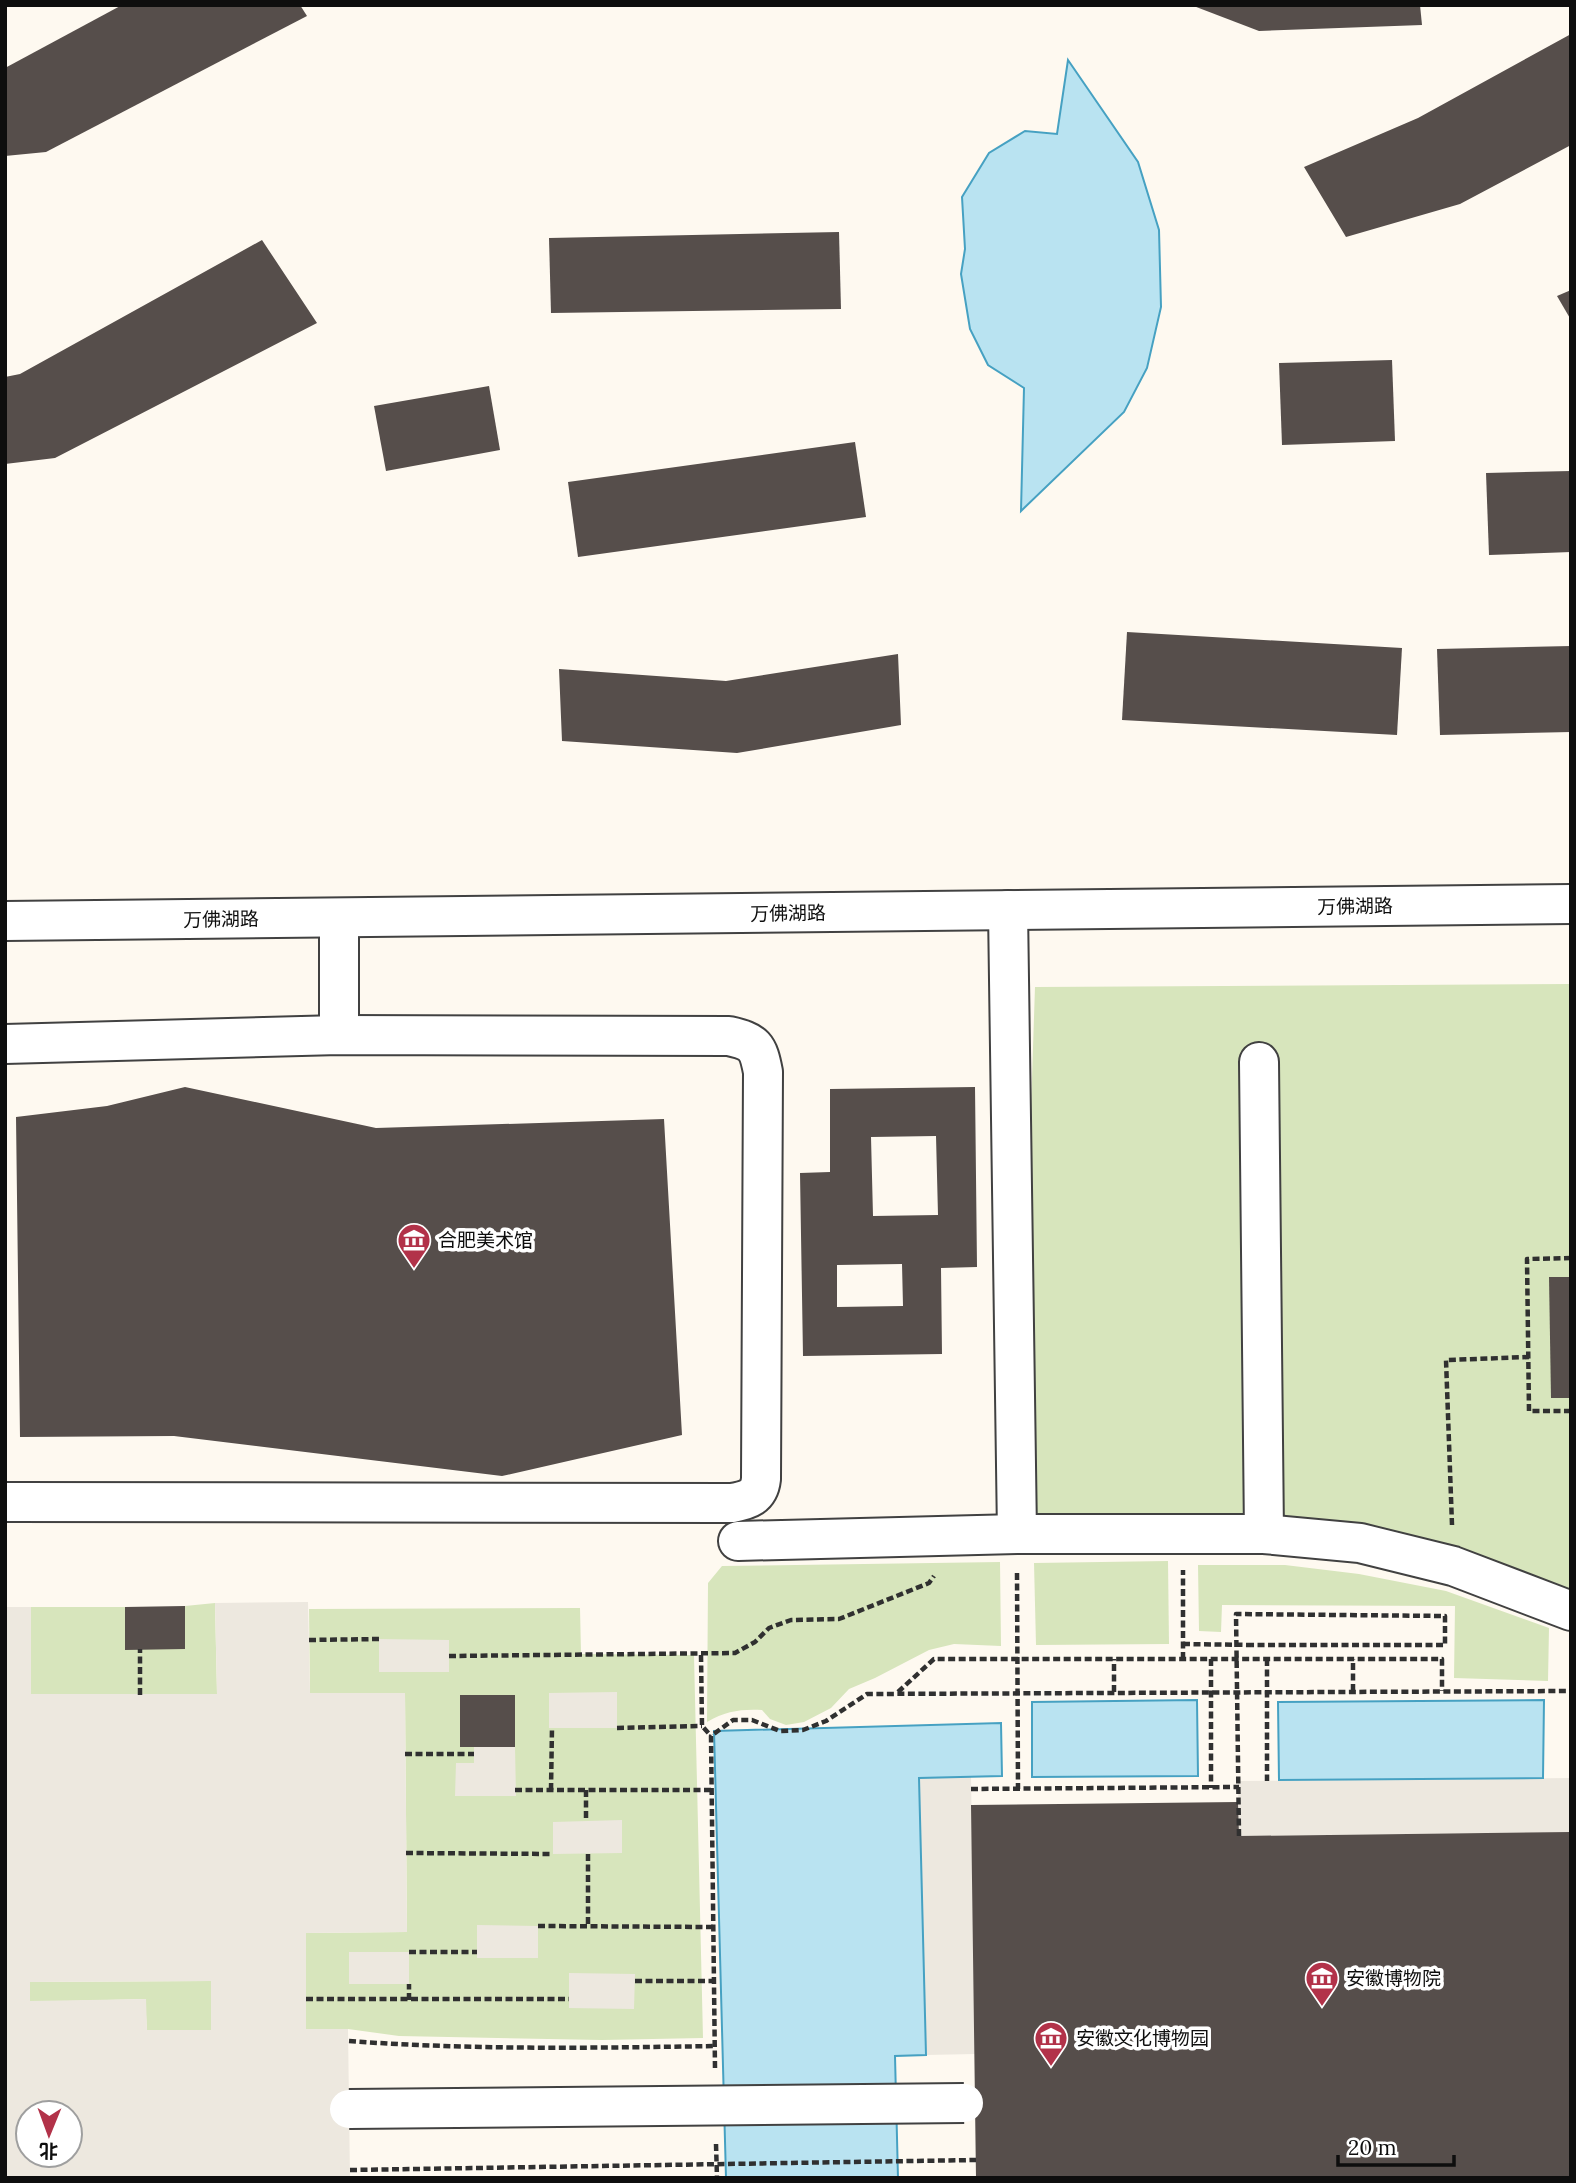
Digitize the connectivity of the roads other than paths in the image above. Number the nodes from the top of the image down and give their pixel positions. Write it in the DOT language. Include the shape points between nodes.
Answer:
graph roads {
  1 [pos="1571,904"];
  2 [pos="1009,910"];
  3 [pos="339,918"];
  4 [pos="5,921"];
  5 [pos="340,1035"];
  6 [pos="5,1044"];
  7 [pos="1259,1062"];
  8 [pos="5,1502"];
  9 [pos="1017,1534"];
  10 [pos="1264,1534"];
  11 [pos="738,1541"];
  12 [pos="1571,1611"];
  13 [pos="964,2103"];
  14 [pos="349,2109"];
  1 -- 2 [label="street, 万佛湖路"];
  2 -- 3 [label="street, 万佛湖路"];
  2 -- 9 [label="street"];
  3 -- 4 [label="street, 万佛湖路"];
  3 -- 5 [label="street"];
  5 -- 6 [label="street"];
  5 -- 8 [label="street" via="729,1036 755,1046 762,1072 758,1493 732,1503"];
  7 -- 10 [label="street"];
  9 -- 10 [label="street"];
  9 -- 11 [label="street"];
  10 -- 12 [label="street" via="1360,1543 1453,1566"];
  13 -- 14 [label="street, bridge"];
}
